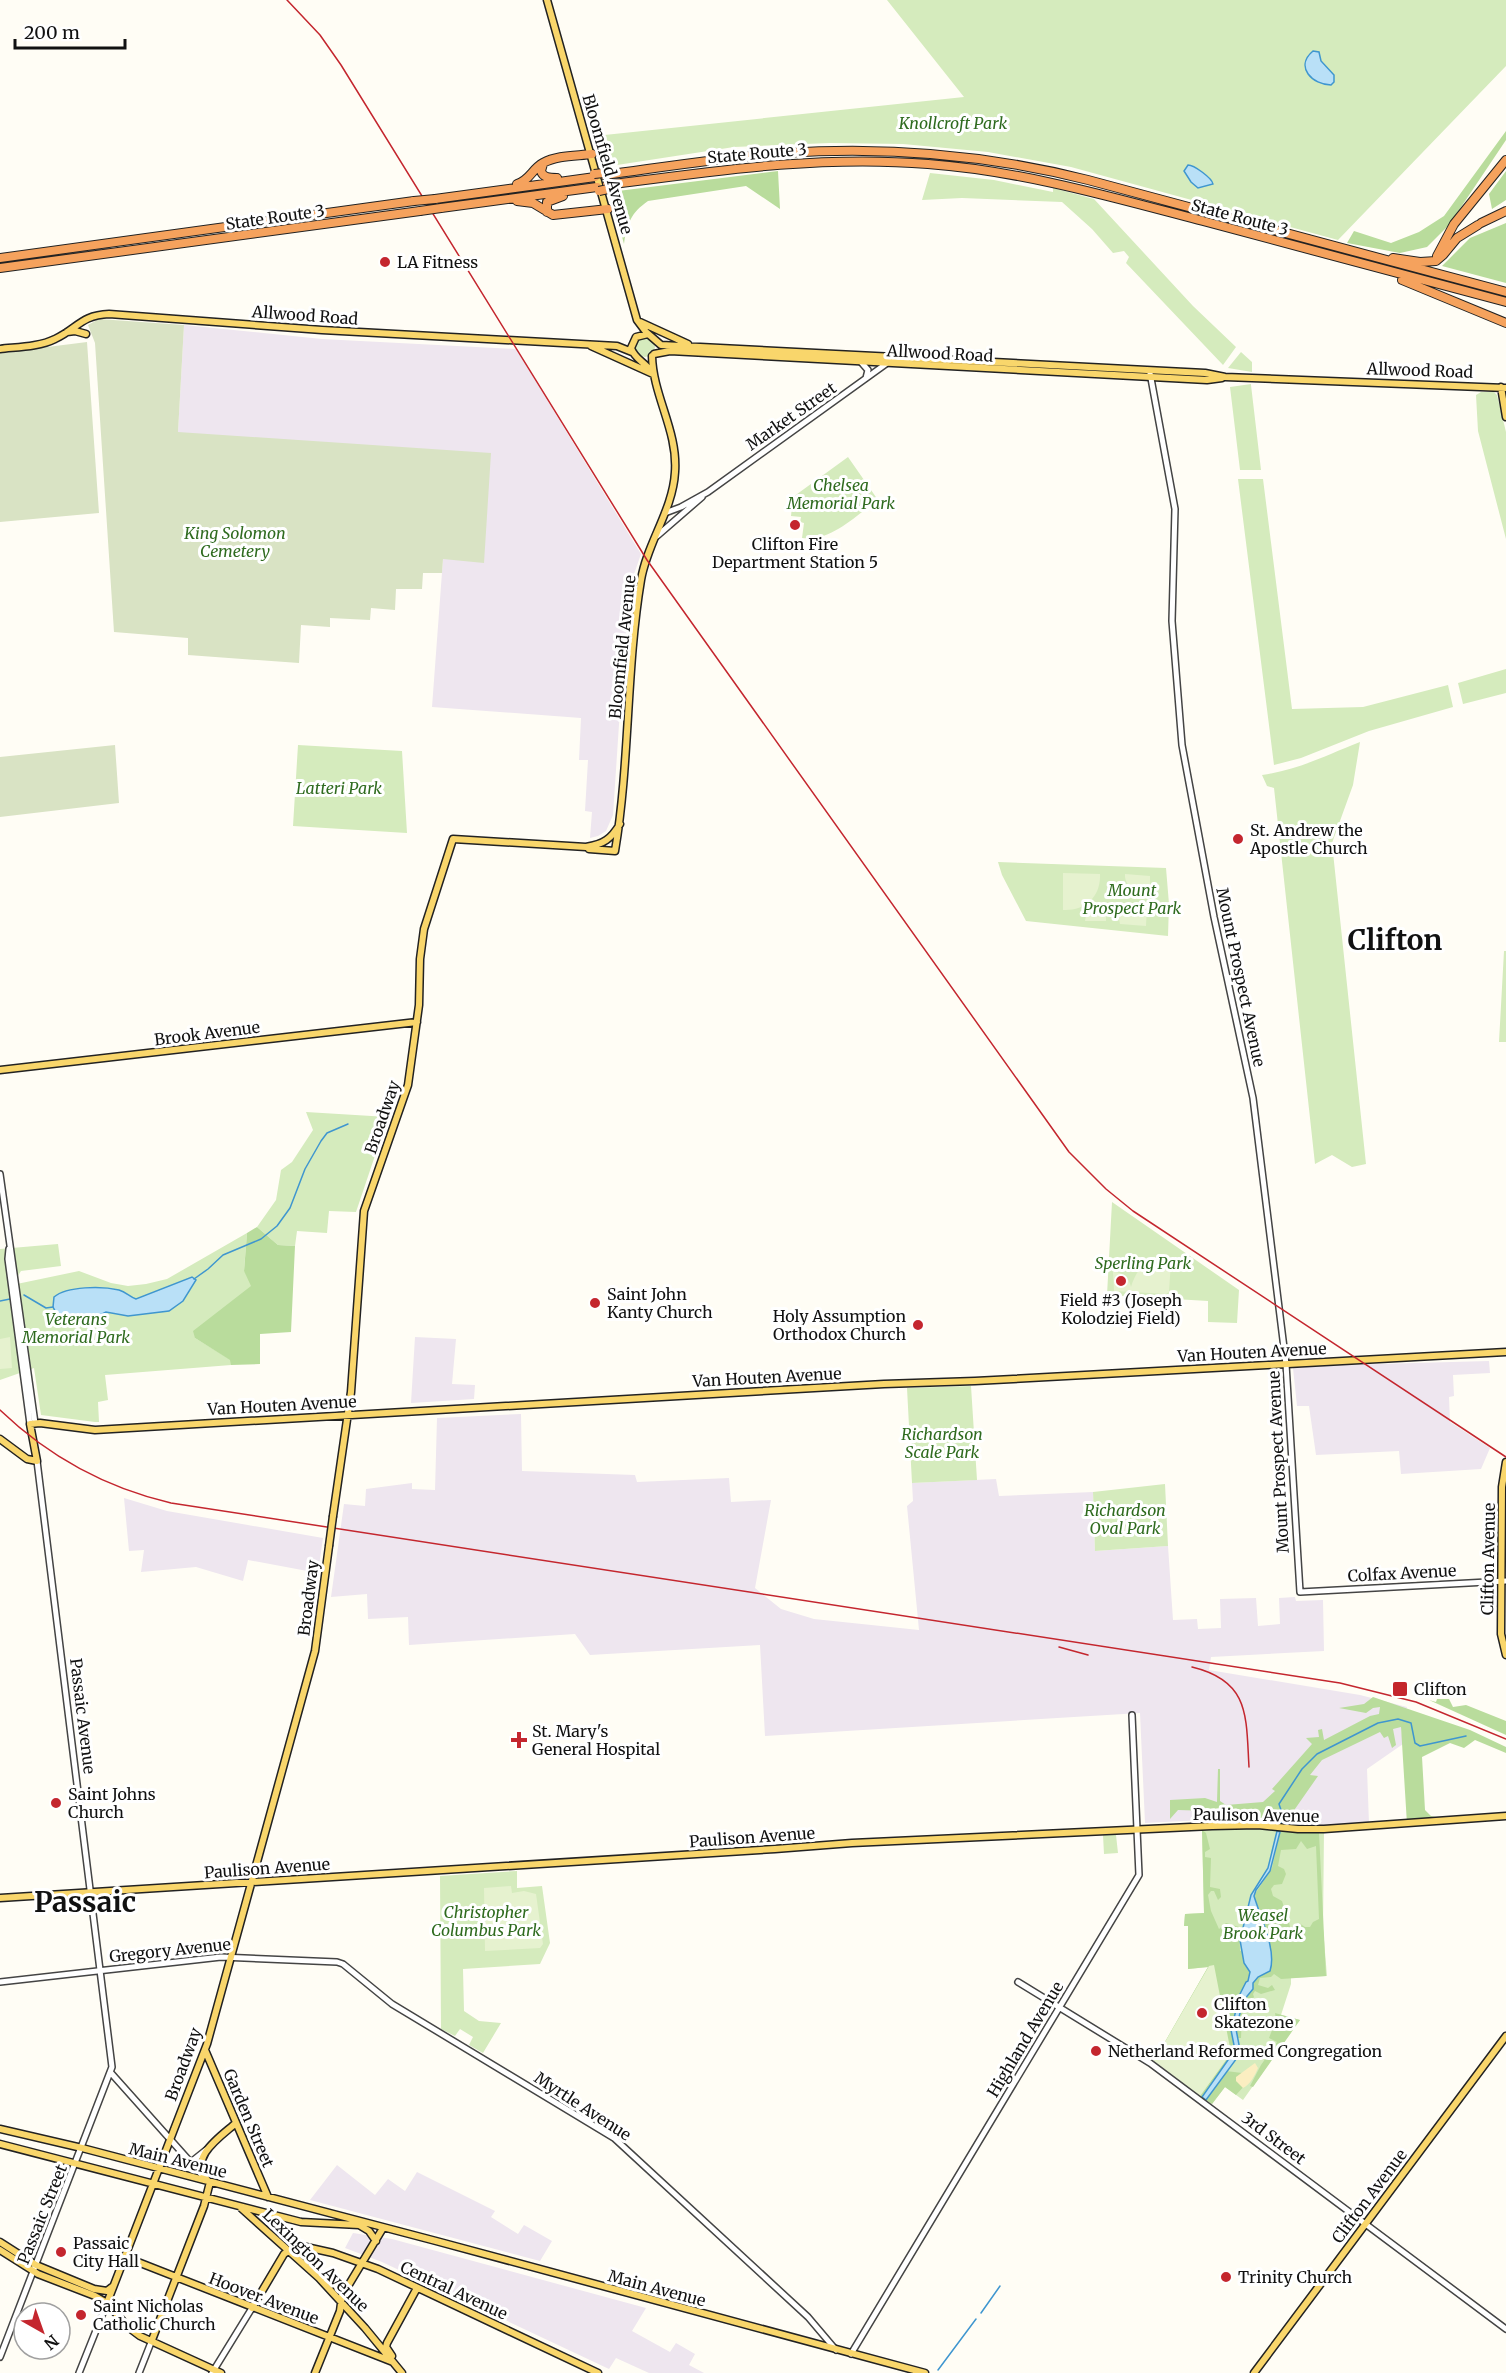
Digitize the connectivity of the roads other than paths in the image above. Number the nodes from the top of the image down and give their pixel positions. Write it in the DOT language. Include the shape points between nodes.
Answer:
graph roads {
  1 [pos="547,0"];
  2 [pos="592,154"];
  3 [pos="1506,160"];
  4 [pos="544,163"];
  5 [pos="594,175"];
  6 [pos="598,189"];
  7 [pos="492,191"];
  8 [pos="497,200"];
  9 [pos="608,208"];
  10 [pos="1197,209"];
  11 [pos="1506,211"];
  12 [pos="547,212"];
  13 [pos="0,258"];
  14 [pos="1426,262"];
  15 [pos="1359,263"];
  16 [pos="0,268"];
  17 [pos="1506,292"];
  18 [pos="1506,302"];
  19 [pos="637,320"];
  20 [pos="1506,323"];
  21 [pos="66,332"];
  22 [pos="86,334"];
  23 [pos="649,334"];
  24 [pos="634,339"];
  25 [pos="656,342"];
  26 [pos="588,344"];
  27 [pos="617,346"];
  28 [pos="695,346"];
  29 [pos="0,349"];
  30 [pos="632,352"];
  31 [pos="653,355"];
  32 [pos="641,359"];
  33 [pos="890,360"];
  34 [pos="861,362"];
  35 [pos="1149,370"];
  36 [pos="653,374"];
  37 [pos="1151,377"];
  38 [pos="1225,377"];
  39 [pos="866,380"];
  40 [pos="1503,388"];
  41 [pos="1506,417"];
  42 [pos="703,496"];
  43 [pos="665,513"];
  44 [pos="656,536"];
  45 [pos="620,824"];
  46 [pos="586,847"];
  47 [pos="419,1002"];
  48 [pos="417,1022"];
  49 [pos="0,1070"];
  50 [pos="0,1174"];
  51 [pos="1506,1352"];
  52 [pos="1286,1364"];
  53 [pos="348,1414"];
  54 [pos="33,1423"];
  55 [pos="0,1439"];
  56 [pos="37,1461"];
  57 [pos="1506,1462"];
  58 [pos="1504,1581"];
  59 [pos="1300,1592"];
  60 [pos="1506,1655"];
  61 [pos="1132,1714"];
  62 [pos="1506,1816"];
  63 [pos="1137,1829"];
  64 [pos="250,1882"];
  65 [pos="92,1893"];
  66 [pos="0,1898"];
  67 [pos="231,1956"];
  68 [pos="344,1964"];
  69 [pos="102,1971"];
  70 [pos="0,1982"];
  71 [pos="1018,1982"];
  72 [pos="1059,2008"];
  73 [pos="1506,2036"];
  74 [pos="205,2050"];
  75 [pos="111,2073"];
  76 [pos="236,2123"];
  77 [pos="0,2129"];
  78 [pos="170,2139"];
  79 [pos="0,2144"];
  80 [pos="82,2148"];
  81 [pos="206,2150"];
  82 [pos="191,2162"];
  83 [pos="76,2163"];
  84 [pos="158,2169"];
  85 [pos="202,2175"];
  86 [pos="210,2182"];
  87 [pos="153,2184"];
  88 [pos="268,2197"];
  89 [pos="207,2198"];
  90 [pos="227,2202"];
  91 [pos="1366,2223"];
  92 [pos="359,2225"];
  93 [pos="383,2228"];
  94 [pos="375,2241"];
  95 [pos="0,2242"];
  96 [pos="292,2248"];
  97 [pos="0,2250"];
  98 [pos="125,2257"];
  99 [pos="363,2263"];
  100 [pos="35,2268"];
  101 [pos="176,2278"];
  102 [pos="113,2287"];
  103 [pos="417,2288"];
  104 [pos="341,2302"];
  105 [pos="107,2303"];
  106 [pos="252,2308"];
  107 [pos="360,2323"];
  108 [pos="1506,2329"];
  109 [pos="392,2333"];
  110 [pos="329,2338"];
  111 [pos="152,2340"];
  112 [pos="836,2350"];
  113 [pos="850,2354"];
  114 [pos="0,2357"];
  115 [pos="398,2368"];
  116 [pos="216,2372"];
  117 [pos="79,2373"];
  118 [pos="139,2373"];
  119 [pos="315,2373"];
  120 [pos="598,2373"];
  121 [pos="925,2373"];
  122 [pos="1254,2373"];
  1 -- 2 [label="main road, Bloomfield Avenue"];
  2 -- 4 [label="highway"];
  2 -- 9 [label="main road, Bloomfield Avenue"];
  3 -- 14 [label="highway" via="1449,231 1437,257"];
  4 -- 5 [label="highway" via="541,171 546,177"];
  4 -- 7 [label="highway" via="527,180"];
  5 -- 7 [label="highway, State Route 3"];
  5 -- 10 [label="highway, State Route 3, bridge" via="782,153 916,152 1042,169"];
  6 -- 8 [label="highway, State Route 3"];
  6 -- 12 [label="highway" via="550,199"];
  6 -- 15 [label="highway, State Route 3, bridge" via="756,165 876,161 943,165 1088,190"];
  7 -- 13 [label="highway, State Route 3, bridge"];
  8 -- 12 [label="highway" via="527,201"];
  8 -- 16 [label="highway, State Route 3, bridge"];
  9 -- 12 [label="highway" via="559,215"];
  9 -- 19 [label="main road, Bloomfield Avenue"];
  10 -- 14 [label="highway" via="1386,256"];
  10 -- 17 [label="highway, State Route 3"];
  11 -- 14 [label="highway" via="1457,238 1439,260"];
  15 -- 18 [label="highway, State Route 3"];
  15 -- 20 [label="highway"];
  19 -- 23 [label="main road, Bloomfield Avenue"];
  19 -- 24 [label="main road, Bloomfield Avenue"];
  19 -- 28 [label="main road"];
  21 -- 22 [label="main road"];
  21 -- 26 [label="main road, Allwood Road" via="85,318 109,314"];
  21 -- 29 [label="main road, Allwood Road" via="48,342"];
  23 -- 24 [label="main road"];
  23 -- 25 [label="main road"];
  24 -- 27 [label="main road, Allwood Road"];
  24 -- 30 [label="main road"];
  25 -- 28 [label="main road, Allwood Road" via="664,346"];
  25 -- 31 [label="main road"];
  26 -- 27 [label="main road, Allwood Road"];
  26 -- 36 [label="main road"];
  27 -- 30 [label="main road, Allwood Road"];
  28 -- 33 [label="main road, Allwood Road"];
  30 -- 32 [label="main road"];
  31 -- 32 [label="main road"];
  31 -- 34 [label="main road, Allwood Road" via="670,351"];
  31 -- 36 [label="main road, Bloomfield Avenue"];
  32 -- 36 [label="main road, Bloomfield Avenue"];
  33 -- 34 [label="main road, Allwood Road"];
  33 -- 35 [label="main road, Allwood Road"];
  33 -- 37 [label="main road, Allwood Road"];
  33 -- 39 [label="street, Market Street"];
  34 -- 39 [label="street" via="868,370"];
  35 -- 37 [label="street, Mount Prospect Avenue"];
  35 -- 38 [label="main road, Allwood Road"];
  36 -- 43 [label="main road, Bloomfield Avenue" via="674,453 674,484"];
  37 -- 38 [label="main road, Allwood Road"];
  37 -- 52 [label="street, Mount Prospect Avenue" via="1175,509 1172,621 1182,745 1251,1085"];
  38 -- 40 [label="main road, Allwood Road"];
  39 -- 42 [label="street, Market Street"];
  40 -- 41 [label="main road"];
  42 -- 43 [label="street, Market Street"];
  42 -- 44 [label="street, Market Street"];
  43 -- 44 [label="main road, Bloomfield Avenue"];
  44 -- 45 [label="main road, Bloomfield Avenue" via="641,578"];
  45 -- 46 [label="main road, Bloomfield Avenue" via="606,842"];
  45 -- 46 [label="main road, Bloomfield Avenue" via="615,851"];
  46 -- 47 [label="main road, Bloomfield Avenue" via="453,839 424,929"];
  47 -- 48 [label="main road, Broadway"];
  48 -- 49 [label="main road, Brook Avenue"];
  48 -- 53 [label="main road, Broadway" via="408,1084 364,1211"];
  50 -- 54 [label="street, Passaic Avenue"];
  51 -- 52 [label="main road, Van Houten Avenue"];
  52 -- 53 [label="main road, Van Houten Avenue"];
  52 -- 59 [label="street, Mount Prospect Avenue"];
  53 -- 54 [label="main road, Van Houten Avenue" via="95,1430"];
  53 -- 64 [label="main road, Broadway, bridge" via="315,1651"];
  54 -- 56 [label="main road, Passaic Avenue"];
  55 -- 56 [label="main road" via="27,1459"];
  56 -- 65 [label="street, Passaic Avenue"];
  57 -- 58 [label="main road, Clifton Avenue"];
  58 -- 59 [label="street, Colfax Avenue"];
  58 -- 60 [label="main road, Clifton Avenue" via="1501,1638"];
  61 -- 63 [label="street, Highland Avenue"];
  62 -- 63 [label="main road, Paulison Avenue" via="1306,1830 1258,1825"];
  63 -- 64 [label="main road, Paulison Avenue" via="852,1843"];
  63 -- 72 [label="street, Highland Avenue" via="1139,1875"];
  64 -- 65 [label="main road, Paulison Avenue"];
  64 -- 67 [label="main road, Broadway"];
  65 -- 66 [label="main road, Paulison Avenue"];
  65 -- 69 [label="street, Passaic Avenue"];
  67 -- 68 [label="street, Gregory Avenue"];
  67 -- 69 [label="street, Gregory Avenue"];
  67 -- 74 [label="main road, Broadway"];
  68 -- 112 [label="street, Myrtle Avenue" via="392,2004 614,2138 813,2322"];
  69 -- 70 [label="street, Gregory Avenue"];
  69 -- 75 [label="street, Passaic Avenue"];
  71 -- 72 [label="street, 3rd Street"];
  72 -- 91 [label="street, 3rd Street" via="1150,2063"];
  72 -- 113 [label="street, Highland Avenue"];
  73 -- 91 [label="main road, Clifton Avenue"];
  74 -- 76 [label="main road, Garden Street"];
  74 -- 78 [label="main road, Broadway"];
  75 -- 78 [label="street"];
  75 -- 80 [label="street, Passaic Avenue"];
  76 -- 81 [label="main road"];
  76 -- 88 [label="main road, Garden Street"];
  77 -- 80 [label="main road, Main Avenue"];
  78 -- 82 [label="street"];
  78 -- 84 [label="main road, Broadway"];
  79 -- 83 [label="main road, Main Avenue"];
  80 -- 83 [label="street, Passaic Street"];
  80 -- 84 [label="main road, Main Avenue"];
  81 -- 82 [label="street"];
  81 -- 85 [label="main road" via="201,2161"];
  82 -- 85 [label="street"];
  83 -- 87 [label="main road, Main Avenue"];
  83 -- 100 [label="street, Passaic Street"];
  84 -- 86 [label="main road, Main Avenue"];
  84 -- 87 [label="main road, Broadway"];
  85 -- 86 [label="main road"];
  86 -- 88 [label="main road, Main Avenue"];
  86 -- 89 [label="main road"];
  87 -- 89 [label="main road, Main Avenue"];
  87 -- 98 [label="main road, Broadway"];
  88 -- 93 [label="main road, Main Avenue"];
  89 -- 90 [label="main road, Main Avenue"];
  89 -- 101 [label="main road"];
  90 -- 92 [label="main road, Main Avenue" via="301,2222"];
  90 -- 96 [label="main road, Lexington Avenue" via="247,2212"];
  91 -- 108 [label="street, 3rd Street"];
  91 -- 122 [label="main road, Clifton Avenue"];
  92 -- 93 [label="main road, Main Avenue"];
  92 -- 94 [label="main road"];
  93 -- 94 [label="main road"];
  93 -- 112 [label="main road, Main Avenue"];
  94 -- 99 [label="main road"];
  95 -- 100 [label="main road"];
  96 -- 99 [label="main road, Central Avenue" via="333,2253"];
  96 -- 104 [label="main road, Lexington Avenue"];
  96 -- 106 [label="main road" via="284,2254"];
  97 -- 100 [label="main road"];
  98 -- 101 [label="main road, Hoover Avenue"];
  98 -- 102 [label="main road, Broadway"];
  99 -- 103 [label="main road, Central Avenue"];
  99 -- 104 [label="main road"];
  100 -- 102 [label="main road" via="94,2289 107,2291"];
  100 -- 105 [label="main road"];
  100 -- 114 [label="street, Passaic Street"];
  101 -- 106 [label="main road, Hoover Avenue"];
  101 -- 111 [label="main road"];
  102 -- 105 [label="main road, Broadway"];
  103 -- 109 [label="main road"];
  103 -- 120 [label="main road, Central Avenue"];
  104 -- 107 [label="main road, Lexington Avenue"];
  104 -- 110 [label="main road"];
  105 -- 111 [label="main road" via="128,2326"];
  105 -- 117 [label="street"];
  106 -- 110 [label="main road, Hoover Avenue"];
  106 -- 116 [label="street"];
  107 -- 109 [label="main road" via="381,2341"];
  107 -- 115 [label="main road, Lexington Avenue"];
  109 -- 115 [label="main road" via="387,2348"];
  110 -- 115 [label="main road, Hoover Avenue"];
  110 -- 119 [label="main road"];
  111 -- 116 [label="main road"];
  111 -- 118 [label="street"];
  112 -- 113 [label="main road, Main Avenue"];
  113 -- 121 [label="main road, Main Avenue"];
}
